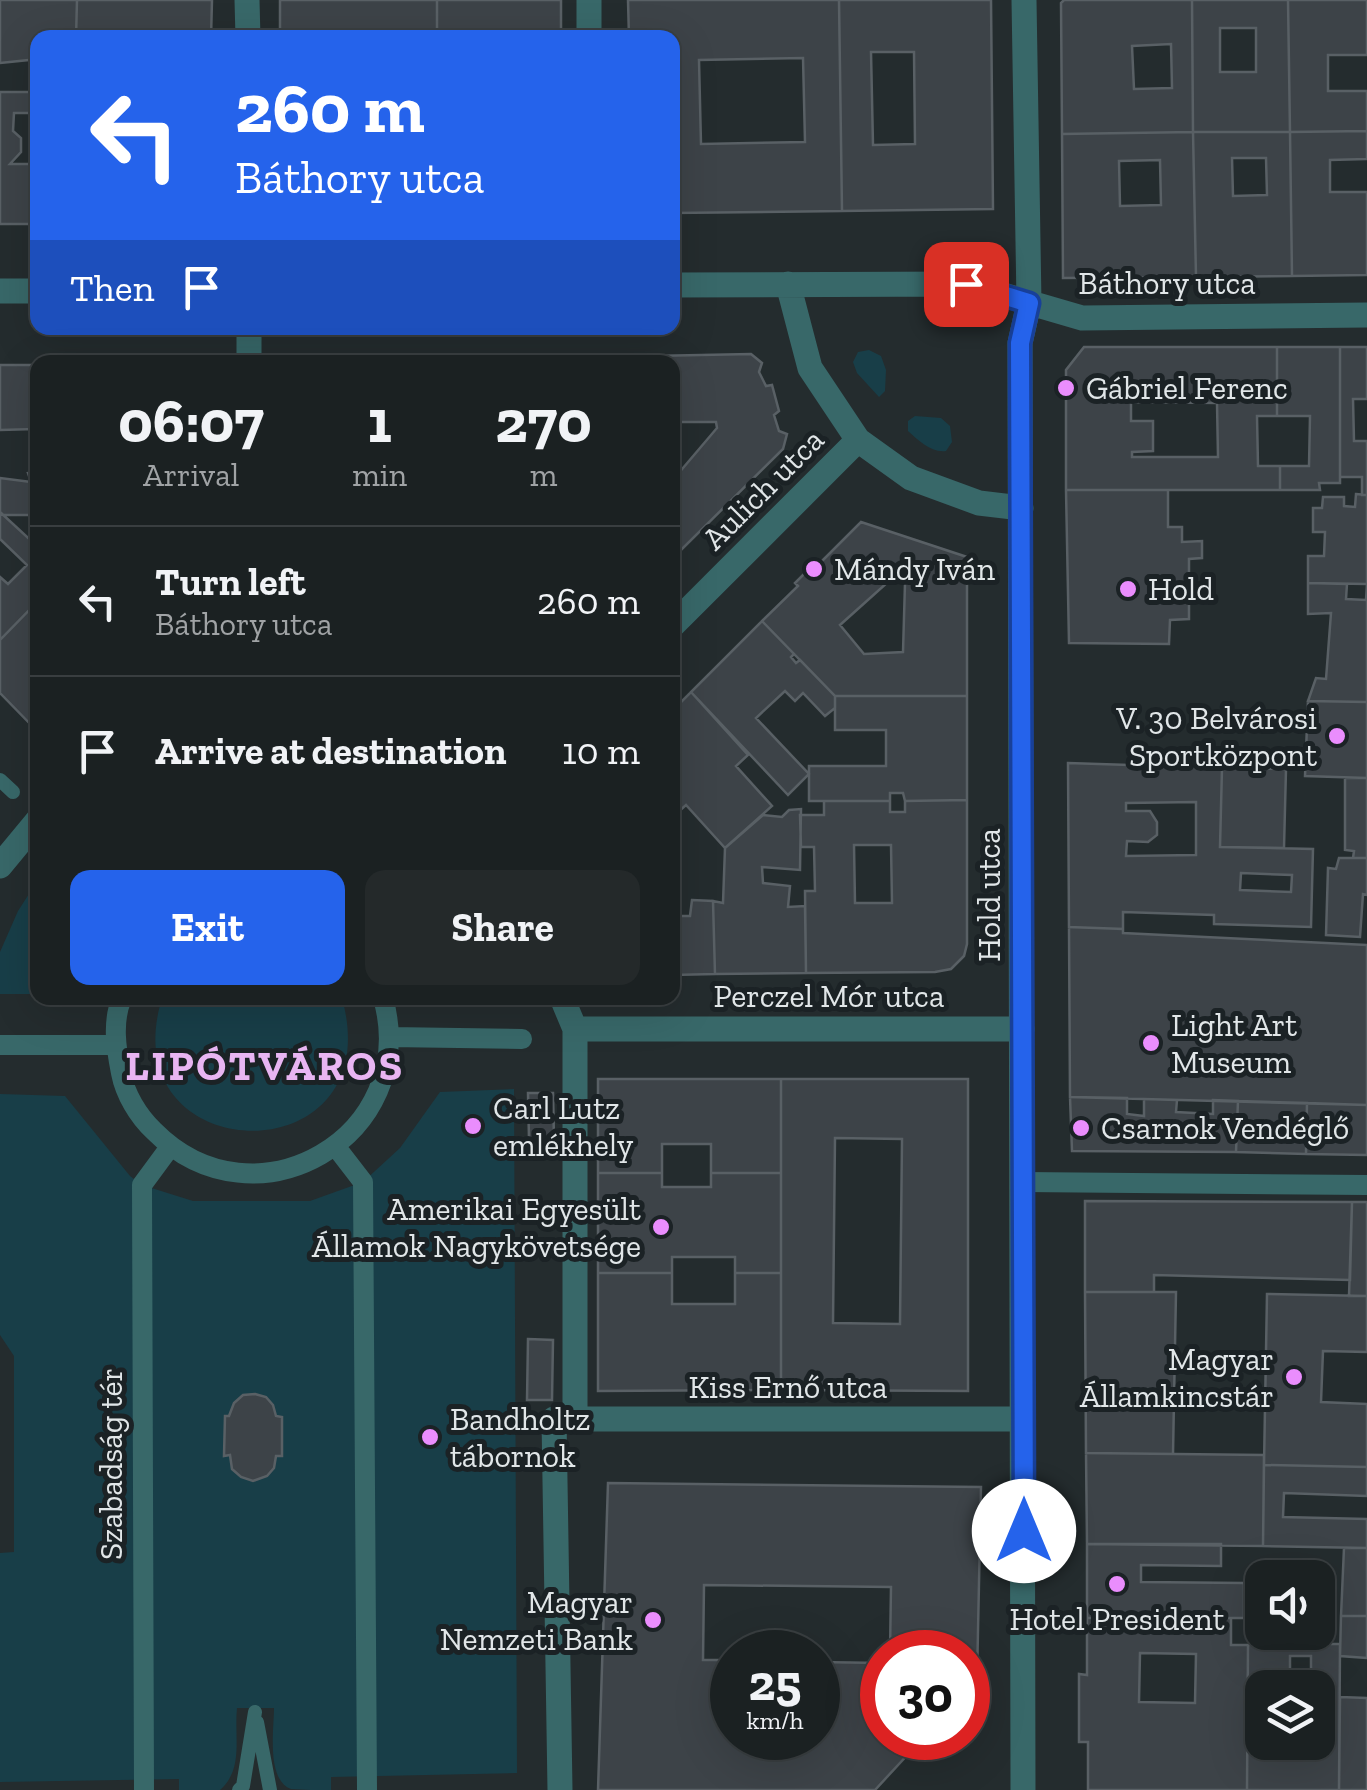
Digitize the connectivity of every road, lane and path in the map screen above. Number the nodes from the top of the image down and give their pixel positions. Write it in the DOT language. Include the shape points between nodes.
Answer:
graph roads {
  1 [pos="248,0"];
  2 [pos="589,0"];
  3 [pos="1024,0"];
  4 [pos="248,30"];
  5 [pos="590,30"];
  6 [pos="788,284"];
  7 [pos="680,285"];
  8 [pos="30,290"];
  9 [pos="0,291"];
  10 [pos="1029,303"];
  11 [pos="1367,315"];
  12 [pos="858,440"];
  13 [pos="1021,508"];
  14 [pos="680,618"];
  15 [pos="0,780"];
  16 [pos="12,792"];
  17 [pos="30,829"];
  18 [pos="30,846"];
  19 [pos="5,859"];
  20 [pos="121,1005"];
  21 [pos="385,1005"];
  22 [pos="565,1005"];
  23 [pos="575,1029"];
  24 [pos="1022,1029"];
  25 [pos="390,1037"];
  26 [pos="522,1039"];
  27 [pos="0,1044"];
  28 [pos="115,1044"];
  29 [pos="170,1147"];
  30 [pos="336,1147"];
  31 [pos="1023,1182"];
  32 [pos="1367,1185"];
  33 [pos="1023,1418"];
  34 [pos="564,1419"];
  35 [pos="144,1790"];
  36 [pos="239,1790"];
  37 [pos="270,1790"];
  38 [pos="368,1790"];
  39 [pos="560,1790"];
  40 [pos="1023,1790"];
  1 -- 4 [label="street"];
  2 -- 5 [label="street"];
  3 -- 10 [label="street, Hold utca"];
  6 -- 7 [label="street, Báthory utca"];
  6 -- 10 [label="street, Báthory utca" via="966,284"];
  6 -- 12 [label="street, Aulich utca" via="810,368"];
  8 -- 9 [label="street"];
  10 -- 11 [label="street, Báthory utca" via="1082,318"];
  10 -- 13 [label="street, Hold utca" via="1020,343"];
  12 -- 13 [label="street, Aulich utca" via="911,478 979,503"];
  12 -- 14 [label="street, Aulich utca"];
  13 -- 24 [label="street, Hold utca"];
  15 -- 16 [label="lane"];
  17 -- 19 [label="street"];
  18 -- 19 [label="street"];
  20 -- 28 [label="street"];
  21 -- 25 [label="street"];
  22 -- 23 [label="street"];
  23 -- 24 [label="street, Perczel Mór utca"];
  23 -- 34 [label="street"];
  24 -- 31 [label="street, Hold utca"];
  25 -- 26 [label="street"];
  25 -- 30 [label="street" via="384,1078 365,1117"];
  27 -- 28 [label="street"];
  28 -- 29 [label="street" via="132,1102"];
  29 -- 30 [label="street" via="208,1168 250,1175 296,1168"];
  29 -- 35 [label="street, Szabadság tér" via="142,1185"];
  30 -- 38 [label="street" via="363,1182"];
  31 -- 32 [label="street"];
  31 -- 33 [label="street, Hold utca"];
  33 -- 34 [label="street, Kiss Ernő utca"];
  33 -- 40 [label="street, Hold utca"];
  34 -- 39 [label="street"];
  36 -- 37 [label="lane" via="255,1712"];
}
